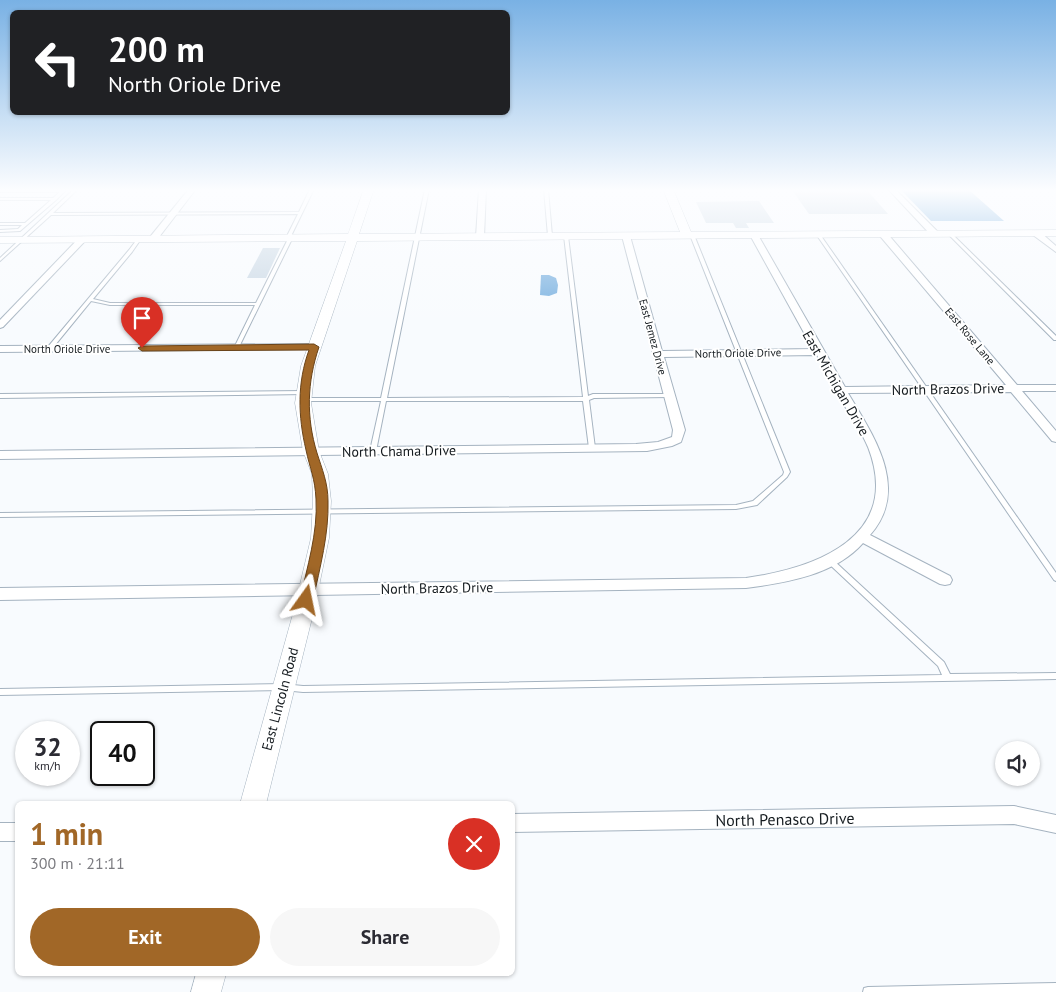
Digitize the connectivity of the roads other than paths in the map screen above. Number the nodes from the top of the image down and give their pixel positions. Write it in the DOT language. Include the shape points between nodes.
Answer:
graph roads {
  1 [pos="28,235"];
  2 [pos="156,235"];
  3 [pos="671,235"];
  4 [pos="690,235"];
  5 [pos="754,235"];
  6 [pos="819,235"];
  7 [pos="884,235"];
  8 [pos="951,235"];
  9 [pos="1039,235"];
  10 [pos="550,236"];
  11 [pos="566,236"];
  12 [pos="626,236"];
  13 [pos="417,237"];
  14 [pos="480,237"];
  15 [pos="290,238"];
  16 [pos="353,238"];
  17 [pos="83,239"];
  18 [pos="139,239"];
  19 [pos="153,239"];
  20 [pos="0,240"];
  21 [pos="23,240"];
  22 [pos="1056,250"];
  23 [pos="0,260"];
  24 [pos="91,300"];
  25 [pos="257,304"];
  26 [pos="0,325"];
  27 [pos="1056,339"];
  28 [pos="314,347"];
  29 [pos="236,348"];
  30 [pos="0,349"];
  31 [pos="50,349"];
  32 [pos="819,352"];
  33 [pos="739,353"];
  34 [pos="658,354"];
  35 [pos="1014,388"];
  36 [pos="1056,388"];
  37 [pos="925,389"];
  38 [pos="840,390"];
  39 [pos="0,396"];
  40 [pos="304,396"];
  41 [pos="668,396"];
  42 [pos="384,399"];
  43 [pos="586,399"];
  44 [pos="1056,438"];
  45 [pos="677,439"];
  46 [pos="592,448"];
  47 [pos="311,451"];
  48 [pos="373,451"];
  49 [pos="0,455"];
  50 [pos="322,511"];
  51 [pos="0,514"];
  52 [pos="862,537"];
  53 [pos="830,561"];
  54 [pos="1056,578"];
  55 [pos="945,580"];
  56 [pos="309,590"];
  57 [pos="0,594"];
  58 [pos="1056,676"];
  59 [pos="948,678"];
  60 [pos="283,687"];
  61 [pos="0,692"];
  62 [pos="255,801"];
  63 [pos="515,823"];
  64 [pos="1056,824"];
  65 [pos="0,832"];
  66 [pos="15,832"];
  67 [pos="210,976"];
  68 [pos="1056,988"];
  69 [pos="206,992"];
  70 [pos="868,992"];
  1 -- 21 [label="lane"];
  2 -- 19 [label="street"];
  3 -- 12 [label="street"];
  4 -- 33 [label="lane"];
  5 -- 32 [label="street, East Michigan Drive"];
  6 -- 37 [label="lane"];
  7 -- 35 [label="street, East Rose Lane"];
  8 -- 27 [label="lane"];
  9 -- 22 [label="street"];
  10 -- 11 [label="street"];
  10 -- 14 [label="street"];
  11 -- 12 [label="street"];
  11 -- 43 [label="lane"];
  12 -- 34 [label="street, East Jemez Drive"];
  13 -- 14 [label="street"];
  13 -- 16 [label="street"];
  13 -- 42 [label="lane"];
  15 -- 16 [label="street"];
  15 -- 19 [label="street"];
  15 -- 25 [label="lane"];
  16 -- 28 [label="street, East Lincoln Road"];
  17 -- 18 [label="street"];
  17 -- 21 [label="street"];
  17 -- 26 [label="street"];
  18 -- 19 [label="street"];
  18 -- 24 [label="lane"];
  20 -- 21 [label="street"];
  21 -- 23 [label="lane"];
  24 -- 25 [label="lane" via="110,304"];
  24 -- 31 [label="lane"];
  25 -- 29 [label="lane"];
  28 -- 29 [label="street, North Oriole Drive"];
  28 -- 40 [label="street, East Lincoln Road"];
  29 -- 31 [label="street, North Oriole Drive"];
  30 -- 31 [label="street, North Oriole Drive"];
  32 -- 33 [label="street, North Oriole Drive"];
  32 -- 38 [label="street, East Michigan Drive"];
  33 -- 34 [label="street, North Oriole Drive"];
  33 -- 50 [label="lane" via="786,472 755,503 736,507"];
  34 -- 41 [label="street, East Jemez Drive"];
  35 -- 36 [label="street, North Brazos Drive"];
  35 -- 37 [label="street, North Brazos Drive"];
  35 -- 44 [label="street, East Rose Lane"];
  37 -- 38 [label="street, North Brazos Drive"];
  37 -- 54 [label="lane"];
  38 -- 52 [label="street, East Michigan Drive" via="872,446 880,470 882,484 875,515"];
  39 -- 40 [label="lane"];
  40 -- 42 [label="lane"];
  40 -- 47 [label="street, East Lincoln Road"];
  41 -- 43 [label="lane" via="593,396"];
  41 -- 45 [label="street, East Jemez Drive" via="679,430"];
  42 -- 43 [label="lane"];
  42 -- 48 [label="lane"];
  43 -- 46 [label="lane"];
  45 -- 46 [label="street, North Chama Drive" via="657,446"];
  46 -- 48 [label="street, North Chama Drive"];
  47 -- 48 [label="street, North Chama Drive"];
  47 -- 49 [label="street, North Chama Drive"];
  47 -- 50 [label="street, East Lincoln Road" via="320,474"];
  50 -- 51 [label="lane"];
  50 -- 56 [label="street, East Lincoln Road"];
  52 -- 53 [label="street, North Brazos Drive"];
  52 -- 55 [label="street"];
  53 -- 56 [label="street, North Brazos Drive" via="776,580 746,583"];
  53 -- 59 [label="lane" via="941,664"];
  56 -- 57 [label="street, North Brazos Drive"];
  56 -- 60 [label="street, East Lincoln Road"];
  58 -- 59 [label="lane"];
  59 -- 60 [label="lane"];
  60 -- 61 [label="lane"];
  60 -- 62 [label="street, East Lincoln Road"];
  63 -- 64 [label="street, North Penasco Drive" via="1014,815"];
  65 -- 66 [label="street"];
  67 -- 69 [label="street"];
  68 -- 70 [label="lane"];
}
